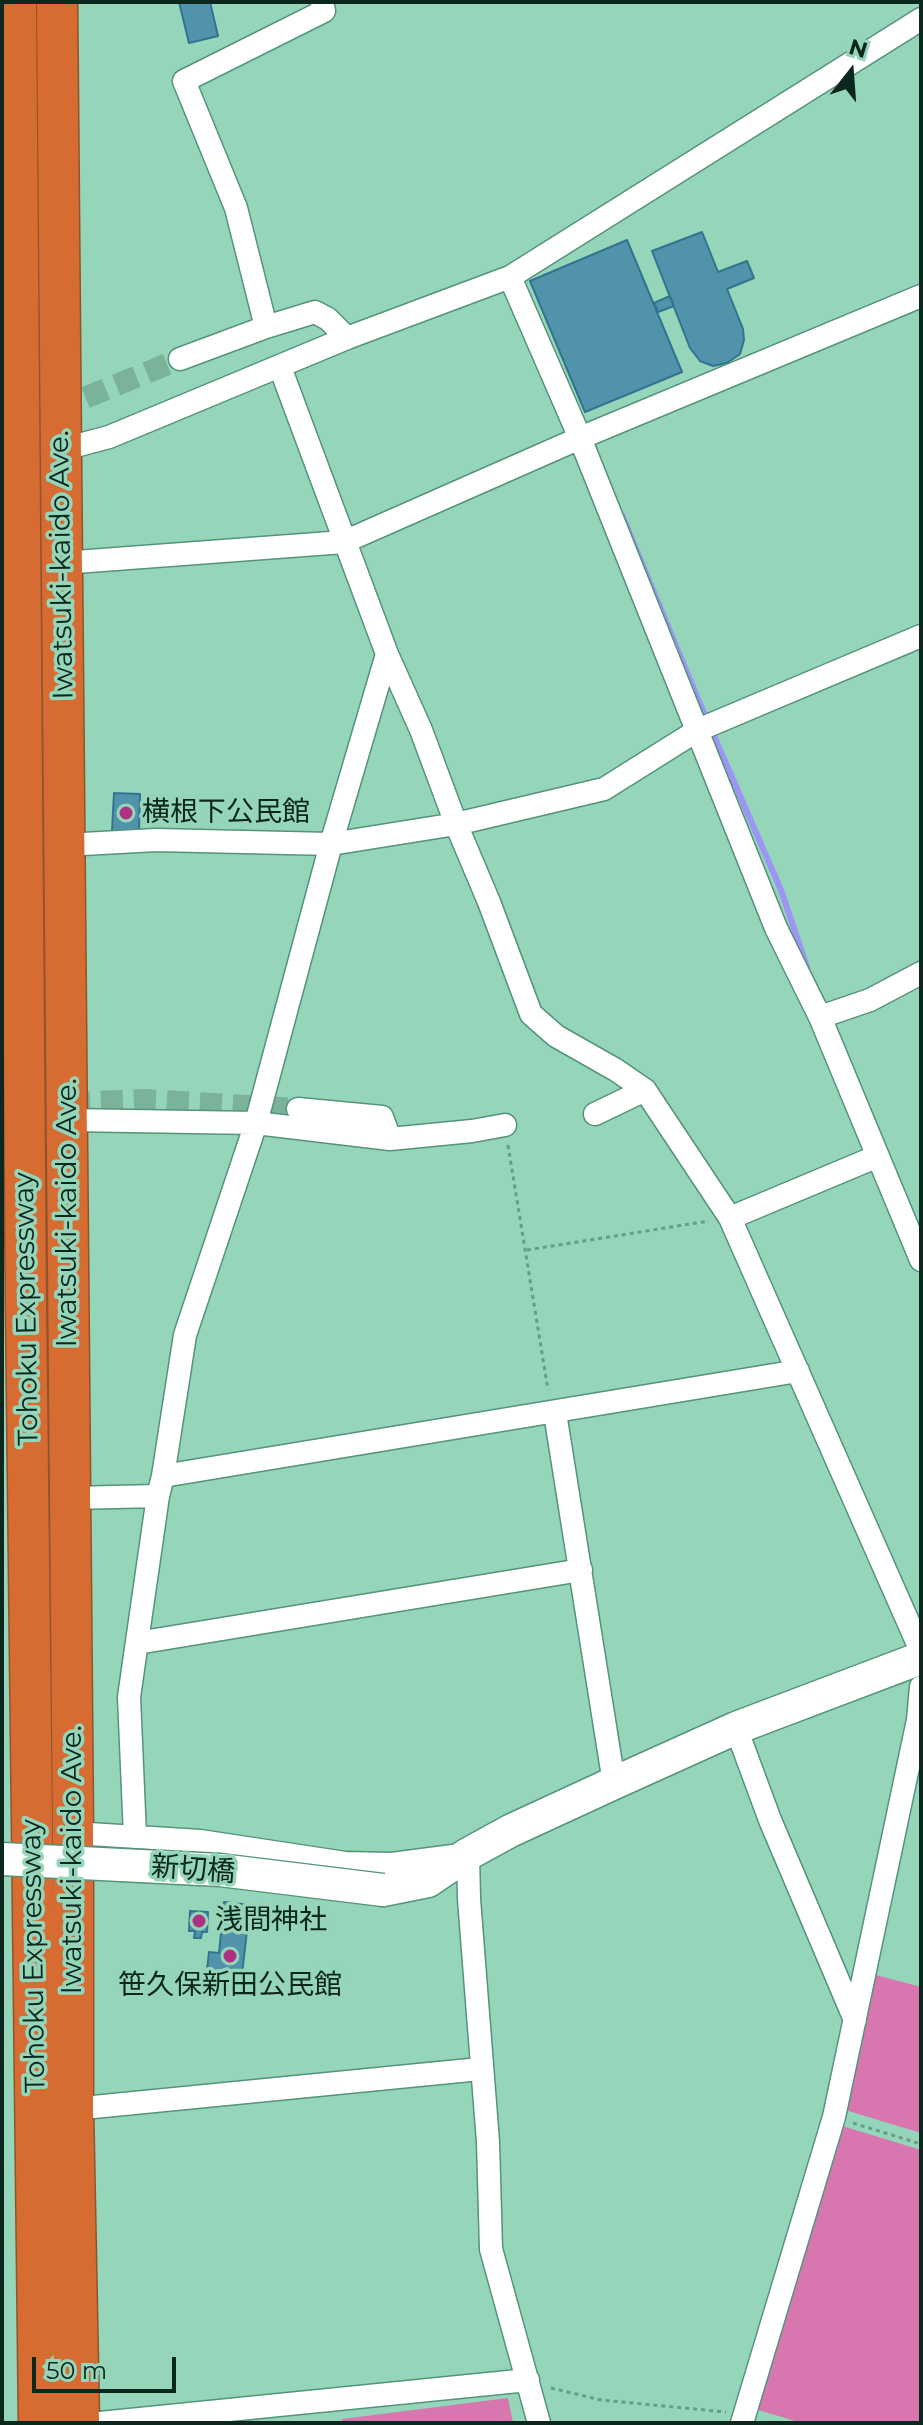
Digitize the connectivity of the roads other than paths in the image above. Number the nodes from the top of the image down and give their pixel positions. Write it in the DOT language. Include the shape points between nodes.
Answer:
graph roads {
  1 [pos="16,2"];
  2 [pos="57,2"];
  3 [pos="322,2"];
  4 [pos="921,19"];
  5 [pos="510,277"];
  6 [pos="921,296"];
  7 [pos="266,327"];
  8 [pos="347,338"];
  9 [pos="180,359"];
  10 [pos="280,367"];
  11 [pos="580,438"];
  12 [pos="60,450"];
  13 [pos="344,542"];
  14 [pos="62,563"];
  15 [pos="921,636"];
  16 [pos="387,654"];
  17 [pos="698,730"];
  18 [pos="456,824"];
  19 [pos="331,844"];
  20 [pos="65,845"];
  21 [pos="921,973"];
  22 [pos="820,1017"];
  23 [pos="645,1090"];
  24 [pos="298,1109"];
  25 [pos="595,1114"];
  26 [pos="67,1120"];
  27 [pos="256,1123"];
  28 [pos="505,1125"];
  29 [pos="390,1139"];
  30 [pos="878,1156"];
  31 [pos="730,1218"];
  32 [pos="921,1260"];
  33 [pos="798,1371"];
  34 [pos="554,1413"];
  35 [pos="160,1486"];
  36 [pos="70,1498"];
  37 [pos="581,1570"];
  38 [pos="137,1643"];
  39 [pos="921,1651"];
  40 [pos="921,1658"];
  41 [pos="921,1687"];
  42 [pos="736,1728"];
  43 [pos="614,1783"];
  44 [pos="73,1833"];
  45 [pos="135,1836"];
  46 [pos="468,1854"];
  47 [pos="2,1859"];
  48 [pos="855,2020"];
  49 [pos="480,2069"];
  50 [pos="73,2109"];
  51 [pos="528,2380"];
  52 [pos="743,2419"];
  53 [pos="39,2423"];
  54 [pos="79,2423"];
  55 [pos="100,2423"];
  56 [pos="539,2423"];
  1 -- 53 [label="highway, Tohoku Expressway"];
  2 -- 12 [label="highway, Iwatsuki-kaido Ave."];
  3 -- 7 [label="street" via="324,11 184,81 236,208"];
  4 -- 5 [label="street"];
  5 -- 8 [label="street"];
  5 -- 11 [label="street"];
  6 -- 11 [label="street"];
  7 -- 8 [label="street" via="315,312"];
  7 -- 9 [label="street"];
  8 -- 10 [label="street"];
  10 -- 12 [label="street" via="109,437"];
  10 -- 13 [label="street"];
  11 -- 13 [label="street"];
  11 -- 17 [label="street"];
  12 -- 14 [label="highway, Iwatsuki-kaido Ave."];
  13 -- 14 [label="street"];
  13 -- 16 [label="street"];
  14 -- 20 [label="highway, Iwatsuki-kaido Ave."];
  15 -- 17 [label="street"];
  16 -- 18 [label="street"];
  16 -- 19 [label="street"];
  17 -- 18 [label="street" via="604,789"];
  17 -- 22 [label="street" via="776,928"];
  18 -- 19 [label="street"];
  18 -- 23 [label="street" via="531,1014 556,1036"];
  19 -- 20 [label="street" via="156,840"];
  19 -- 27 [label="street"];
  20 -- 26 [label="highway, Iwatsuki-kaido Ave."];
  21 -- 22 [label="street" via="870,1000"];
  22 -- 30 [label="street"];
  23 -- 25 [label="street"];
  23 -- 31 [label="street"];
  24 -- 29 [label="street" via="382,1117"];
  26 -- 27 [label="street"];
  26 -- 36 [label="highway, Iwatsuki-kaido Ave."];
  27 -- 29 [label="street"];
  27 -- 35 [label="street" via="185,1335"];
  28 -- 29 [label="street"];
  30 -- 31 [label="street"];
  30 -- 32 [label="street"];
  31 -- 33 [label="street"];
  33 -- 34 [label="street"];
  33 -- 39 [label="street"];
  34 -- 35 [label="street"];
  34 -- 37 [label="street"];
  35 -- 36 [label="street"];
  35 -- 38 [label="street"];
  36 -- 44 [label="highway, Iwatsuki-kaido Ave."];
  37 -- 38 [label="street"];
  37 -- 43 [label="street"];
  38 -- 45 [label="street" via="129,1697"];
  40 -- 42 [label="street, 新切橋"];
  41 -- 48 [label="street"];
  42 -- 43 [label="street, 新切橋"];
  42 -- 48 [label="street"];
  43 -- 46 [label="street, 新切橋"];
  44 -- 45 [label="street"];
  44 -- 50 [label="highway, Iwatsuki-kaido Ave."];
  45 -- 46 [label="street" via="345,1863 392,1864"];
  46 -- 47 [label="street, 新切橋, bridge" via="428,1881 383,1890 220,1870"];
  46 -- 49 [label="street"];
  48 -- 52 [label="street" via="834,2117"];
  49 -- 50 [label="street"];
  49 -- 51 [label="street" via="491,2249"];
  50 -- 54 [label="highway, Iwatsuki-kaido Ave."];
  51 -- 55 [label="street"];
  51 -- 56 [label="street"];
}
